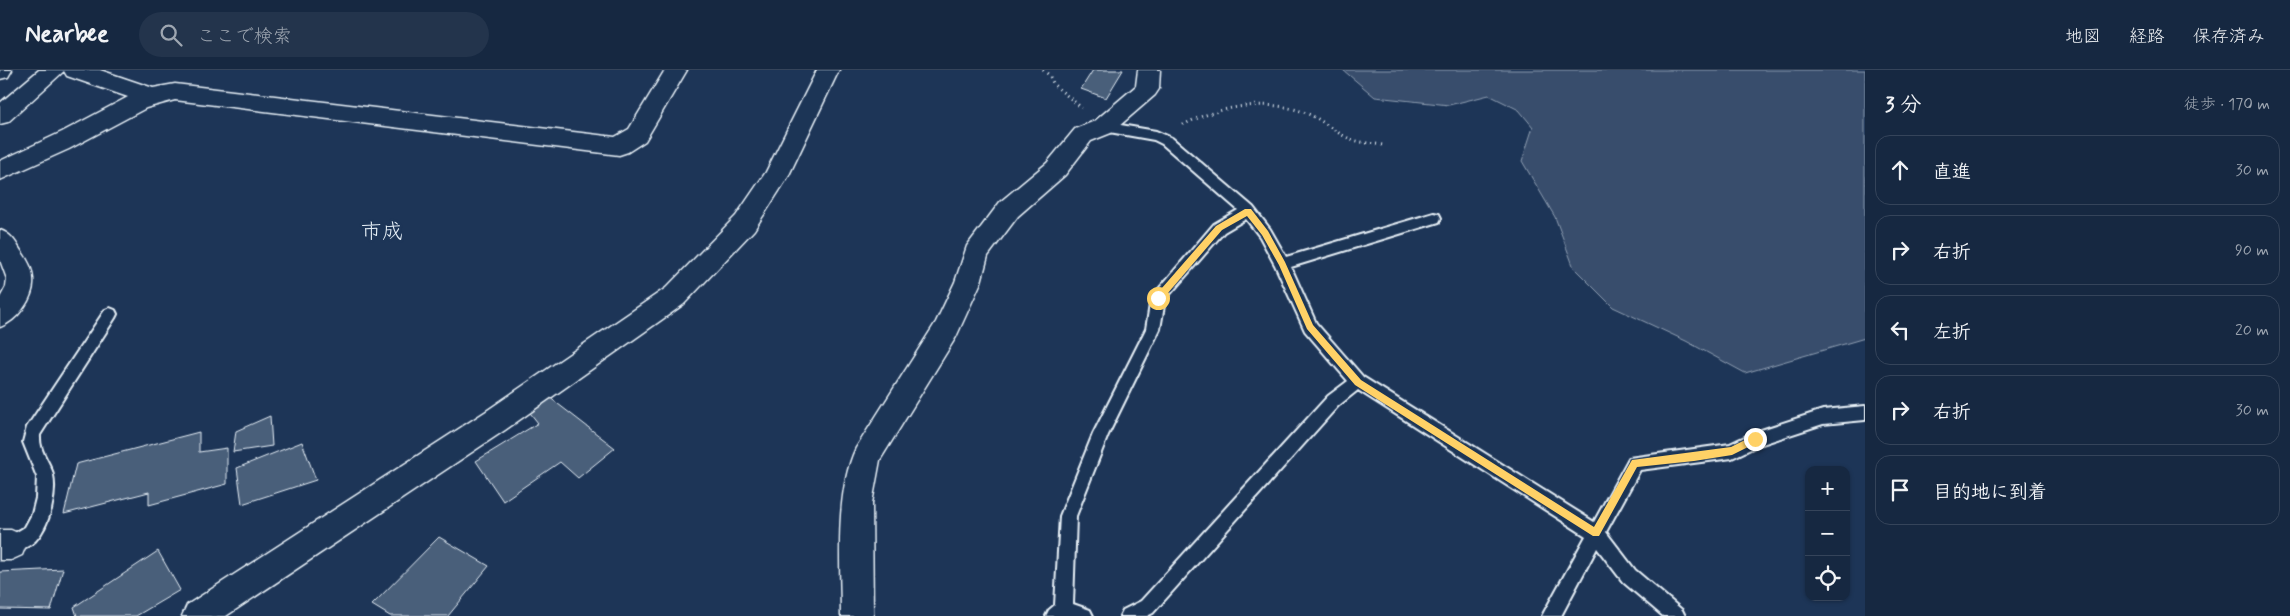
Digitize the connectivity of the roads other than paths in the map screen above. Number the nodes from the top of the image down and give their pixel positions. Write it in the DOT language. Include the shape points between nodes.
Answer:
graph roads {
  1 [pos="54,70"];
  2 [pos="75,70"];
  3 [pos="676,70"];
  4 [pos="828,70"];
  5 [pos="1149,70"];
  6 [pos="151,96"];
  7 [pos="0,116"];
  8 [pos="1095,120"];
  9 [pos="0,172"];
  10 [pos="1248,211"];
  11 [pos="1434,218"];
  12 [pos="0,240"];
  13 [pos="1282,264"];
  14 [pos="110,314"];
  15 [pos="0,316"];
  16 [pos="1358,382"];
  17 [pos="1865,413"];
  18 [pos="1596,533"];
  19 [pos="6,545"];
  20 [pos="1059,612"];
  21 [pos="198,616"];
  22 [pos="857,616"];
  23 [pos="1084,616"];
  24 [pos="1129,616"];
  25 [pos="1551,616"];
  26 [pos="1676,616"];
  1 -- 7 [label="street"];
  2 -- 6 [label="street"];
  3 -- 6 [label="street" via="637,135 618,146 176,92"];
  4 -- 21 [label="street" via="776,177 745,223 675,296 494,421"];
  5 -- 8 [label="street" via="1147,89"];
  6 -- 9 [label="street"];
  8 -- 10 [label="lane" via="1167,141"];
  8 -- 22 [label="street" via="1056,169 1009,209 976,253 968,282 946,329 866,457 857,503"];
  10 -- 13 [label="lane"];
  10 -- 20 [label="lane" via="1219,228 1158,298 1153,329 1101,434 1068,516"];
  11 -- 13 [label="lane"];
  12 -- 15 [label="street" via="21,276 22,285"];
  13 -- 16 [label="lane" via="1310,327"];
  14 -- 19 [label="lane" via="30,439 30,447 45,476 46,492 31,533"];
  16 -- 18 [label="lane"];
  16 -- 24 [label="lane" via="1333,400 1146,607"];
  17 -- 18 [label="lane" via="1823,417 1755,439 1732,451 1635,463"];
  18 -- 25 [label="lane"];
  18 -- 26 [label="lane" via="1629,576"];
  20 -- 23 [label="lane"];
}
